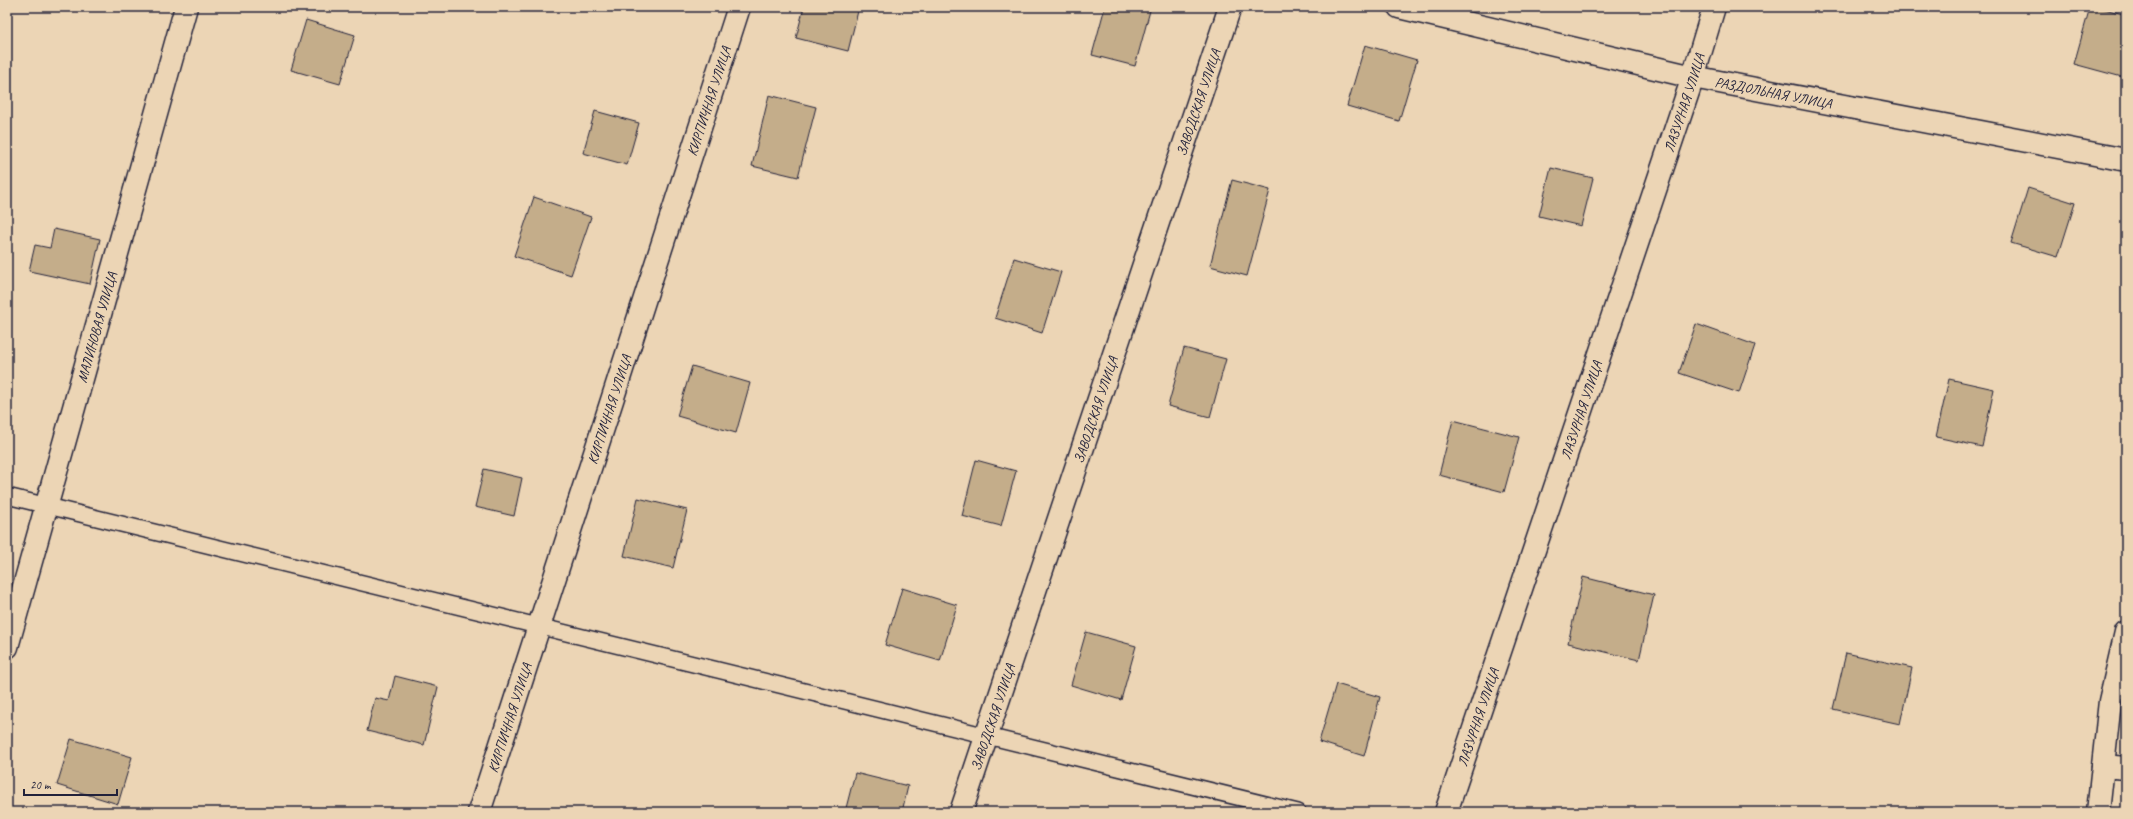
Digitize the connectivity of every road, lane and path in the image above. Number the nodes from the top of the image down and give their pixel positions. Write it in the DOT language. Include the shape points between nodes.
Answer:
graph roads {
  1 [pos="186,7"];
  2 [pos="740,7"];
  3 [pos="1230,7"];
  4 [pos="1399,7"];
  5 [pos="1714,7"];
  6 [pos="1693,77"];
  7 [pos="2126,160"];
  8 [pos="7,496"];
  9 [pos="46,506"];
  10 [pos="539,627"];
  11 [pos="2126,632"];
  12 [pos="7,647"];
  13 [pos="986,737"];
  14 [pos="2102,766"];
  15 [pos="2126,768"];
  16 [pos="479,812"];
  17 [pos="961,812"];
  18 [pos="1298,812"];
  19 [pos="1446,812"];
  20 [pos="2098,812"];
  1 -- 9 [label="street, МАЛИНОВАЯ УЛИЦА"];
  2 -- 10 [label="street, КИРПИЧНАЯ УЛИЦА"];
  3 -- 13 [label="street, ЗАВОДСКАЯ УЛИЦА"];
  4 -- 6 [label="street, РАЗДОЛЬНАЯ УЛИЦА"];
  5 -- 6 [label="street, ЛАЗУРНАЯ УЛИЦА"];
  6 -- 7 [label="street, РАЗДОЛЬНАЯ УЛИЦА"];
  6 -- 19 [label="street, ЛАЗУРНАЯ УЛИЦА"];
  8 -- 9 [label="lane"];
  9 -- 10 [label="lane"];
  9 -- 12 [label="street, МАЛИНОВАЯ УЛИЦА"];
  10 -- 13 [label="lane"];
  10 -- 16 [label="street, КИРПИЧНАЯ УЛИЦА"];
  11 -- 14 [label="street" via="2110,700"];
  13 -- 17 [label="street, ЗАВОДСКАЯ УЛИЦА"];
  13 -- 18 [label="lane"];
  14 -- 15 [label="street"];
  14 -- 20 [label="street"];
}
